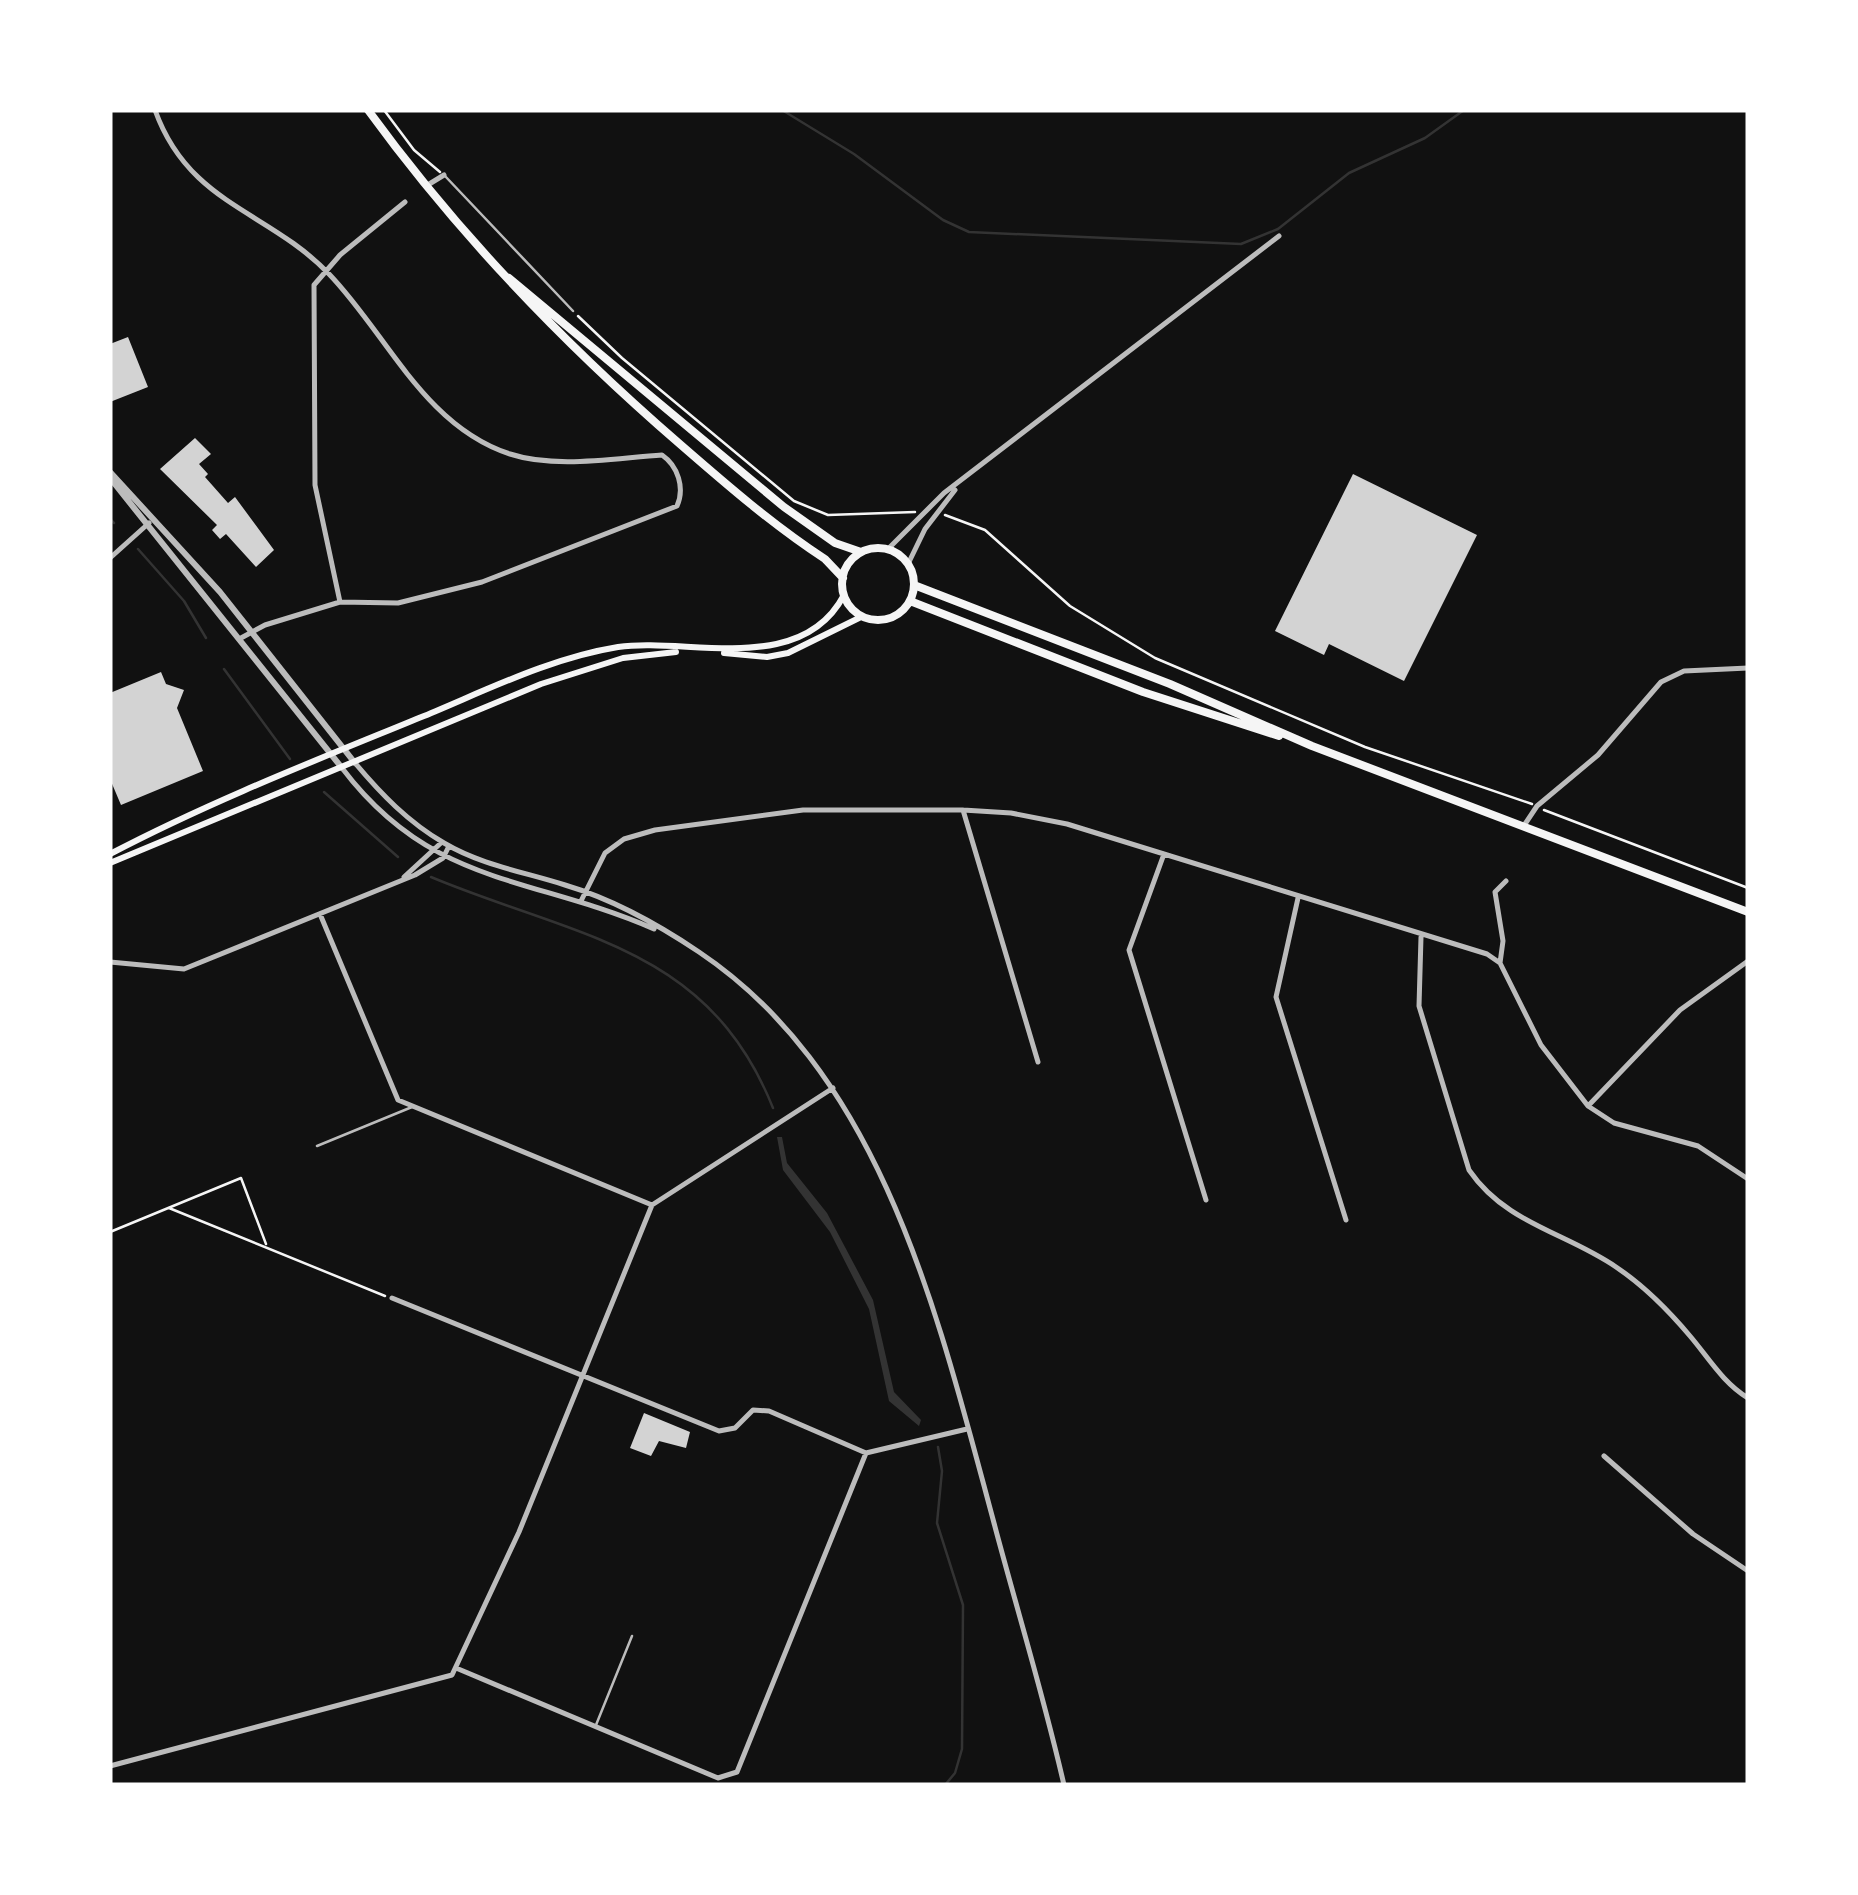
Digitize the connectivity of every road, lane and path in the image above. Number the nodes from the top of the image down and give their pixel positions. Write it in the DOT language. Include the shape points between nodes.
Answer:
graph roads {
  1 [pos="155,110"];
  2 [pos="368,110"];
  3 [pos="384,110"];
  4 [pos="444,175"];
  5 [pos="426,186"];
  6 [pos="406,202"];
  7 [pos="1279,236"];
  8 [pos="326,271"];
  9 [pos="505,276"];
  10 [pos="573,311"];
  11 [pos="110,475"];
  12 [pos="956,487"];
  13 [pos="915,512"];
  14 [pos="944,515"];
  15 [pos="155,518"];
  16 [pos="147,525"];
  17 [pos="887,550"];
  18 [pos="861,552"];
  19 [pos="110,558"];
  20 [pos="908,564"];
  21 [pos="843,578"];
  22 [pos="914,586"];
  23 [pos="844,595"];
  24 [pos="910,601"];
  25 [pos="340,602"];
  26 [pos="861,616"];
  27 [pos="253,632"];
  28 [pos="241,638"];
  29 [pos="697,650"];
  30 [pos="713,651"];
  31 [pos="1748,668"];
  32 [pos="1312,746"];
  33 [pos="344,749"];
  34 [pos="331,755"];
  35 [pos="355,763"];
  36 [pos="342,768"];
  37 [pos="1537,806"];
  38 [pos="963,810"];
  39 [pos="1523,826"];
  40 [pos="446,844"];
  41 [pos="434,852"];
  42 [pos="110,854"];
  43 [pos="1164,854"];
  44 [pos="443,858"];
  45 [pos="110,863"];
  46 [pos="402,878"];
  47 [pos="1506,881"];
  48 [pos="1748,888"];
  49 [pos="585,892"];
  50 [pos="1298,898"];
  51 [pos="581,901"];
  52 [pos="1748,912"];
  53 [pos="320,914"];
  54 [pos="1421,937"];
  55 [pos="680,940"];
  56 [pos="1748,960"];
  57 [pos="110,962"];
  58 [pos="1500,963"];
  59 [pos="1038,1062"];
  60 [pos="833,1088"];
  61 [pos="1588,1106"];
  62 [pos="412,1108"];
  63 [pos="317,1146"];
  64 [pos="1748,1179"];
  65 [pos="1206,1200"];
  66 [pos="652,1205"];
  67 [pos="169,1208"];
  68 [pos="1346,1220"];
  69 [pos="110,1232"];
  70 [pos="266,1245"];
  71 [pos="392,1298"];
  72 [pos="584,1375"];
  73 [pos="1748,1398"];
  74 [pos="968,1429"];
  75 [pos="866,1453"];
  76 [pos="1604,1456"];
  77 [pos="1748,1570"];
  78 [pos="632,1636"];
  79 [pos="456,1668"];
  80 [pos="596,1727"];
  81 [pos="110,1766"];
  82 [pos="1064,1785"];
  1 -- 8 [label="street" via="204,186"];
  2 -- 5 [label="highway"];
  3 -- 4 [label="path" via="414,150"];
  4 -- 5 [label="street"];
  4 -- 10 [label="lane"];
  5 -- 9 [label="highway"];
  6 -- 8 [label="street"];
  7 -- 12 [label="street"];
  8 -- 25 [label="street" via="313,296 318,399 312,447 320,523"];
  8 -- 25 [label="street" via="407,378 476,439 512,455 662,456 672,462 680,486 677,506 482,582 398,602"];
  9 -- 18 [label="highway" via="805,524"];
  9 -- 21 [label="highway" via="619,390"];
  10 -- 13 [label="path" via="794,501 828,515"];
  11 -- 15 [label="street"];
  11 -- 16 [label="street"];
  12 -- 17 [label="street"];
  12 -- 20 [label="street"];
  14 -- 37 [label="path" via="984,530 1079,613 1156,658 1365,747"];
  15 -- 16 [label="street"];
  15 -- 27 [label="street"];
  16 -- 19 [label="street"];
  16 -- 28 [label="street"];
  17 -- 18 [label="highway"];
  17 -- 20 [label="highway"];
  18 -- 21 [label="highway"];
  20 -- 22 [label="highway"];
  21 -- 23 [label="highway"];
  22 -- 24 [label="highway"];
  22 -- 32 [label="highway"];
  23 -- 26 [label="highway"];
  23 -- 30 [label="main road" via="796,636"];
  24 -- 26 [label="highway" via="885,620"];
  24 -- 32 [label="highway" via="1144,692"];
  25 -- 27 [label="street"];
  26 -- 30 [label="main road" via="788,654"];
  27 -- 28 [label="street"];
  27 -- 33 [label="street"];
  28 -- 34 [label="street"];
  29 -- 30 [label="main road"];
  29 -- 33 [label="main road" via="638,646 581,656"];
  29 -- 35 [label="main road" via="622,658 542,684"];
  31 -- 37 [label="street" via="1670,676 1598,755"];
  32 -- 39 [label="highway"];
  33 -- 34 [label="main road"];
  33 -- 35 [label="street"];
  34 -- 36 [label="street"];
  34 -- 42 [label="main road"];
  35 -- 36 [label="main road"];
  35 -- 40 [label="street" via="391,804"];
  36 -- 41 [label="street" via="380,811"];
  36 -- 45 [label="main road"];
  37 -- 39 [label="street"];
  37 -- 48 [label="path"];
  38 -- 43 [label="street" via="1049,820"];
  38 -- 49 [label="street" via="803,810 655,830 614,845"];
  38 -- 59 [label="street"];
  39 -- 52 [label="highway"];
  40 -- 41 [label="street"];
  40 -- 44 [label="street"];
  40 -- 49 [label="street" via="488,864"];
  41 -- 44 [label="street"];
  41 -- 46 [label="street"];
  43 -- 50 [label="street"];
  43 -- 65 [label="street" via="1129,950"];
  44 -- 46 [label="street"];
  44 -- 51 [label="street"];
  46 -- 53 [label="street"];
  47 -- 58 [label="street" via="1494,896"];
  49 -- 51 [label="street"];
  49 -- 55 [label="street"];
  50 -- 54 [label="street"];
  50 -- 68 [label="street" via="1276,997"];
  51 -- 55 [label="street"];
  53 -- 57 [label="street" via="184,969"];
  53 -- 62 [label="street" via="398,1100"];
  54 -- 58 [label="street"];
  54 -- 73 [label="street" via="1419,1006 1457,1134 1481,1187 1518,1218 1616,1267"];
  55 -- 60 [label="street" via="766,1005"];
  56 -- 61 [label="street" via="1680,1010"];
  58 -- 61 [label="street" via="1541,1045"];
  60 -- 66 [label="street"];
  60 -- 74 [label="street" via="870,1148"];
  61 -- 64 [label="street" via="1614,1123 1698,1146"];
  62 -- 63 [label="lane"];
  62 -- 66 [label="street"];
  66 -- 72 [label="street"];
  67 -- 69 [label="path"];
  67 -- 70 [label="path"];
  67 -- 70 [label="path" via="241,1178"];
  70 -- 71 [label="path"];
  71 -- 72 [label="street"];
  72 -- 75 [label="street" via="719,1431 735,1428 754,1410 769,1410"];
  72 -- 79 [label="street"];
  74 -- 75 [label="street"];
  74 -- 82 [label="street"];
  75 -- 80 [label="street" via="737,1772 718,1778"];
  76 -- 77 [label="street" via="1693,1534"];
  78 -- 80 [label="lane"];
  79 -- 80 [label="street"];
  79 -- 81 [label="street" via="437,1683"];
}
